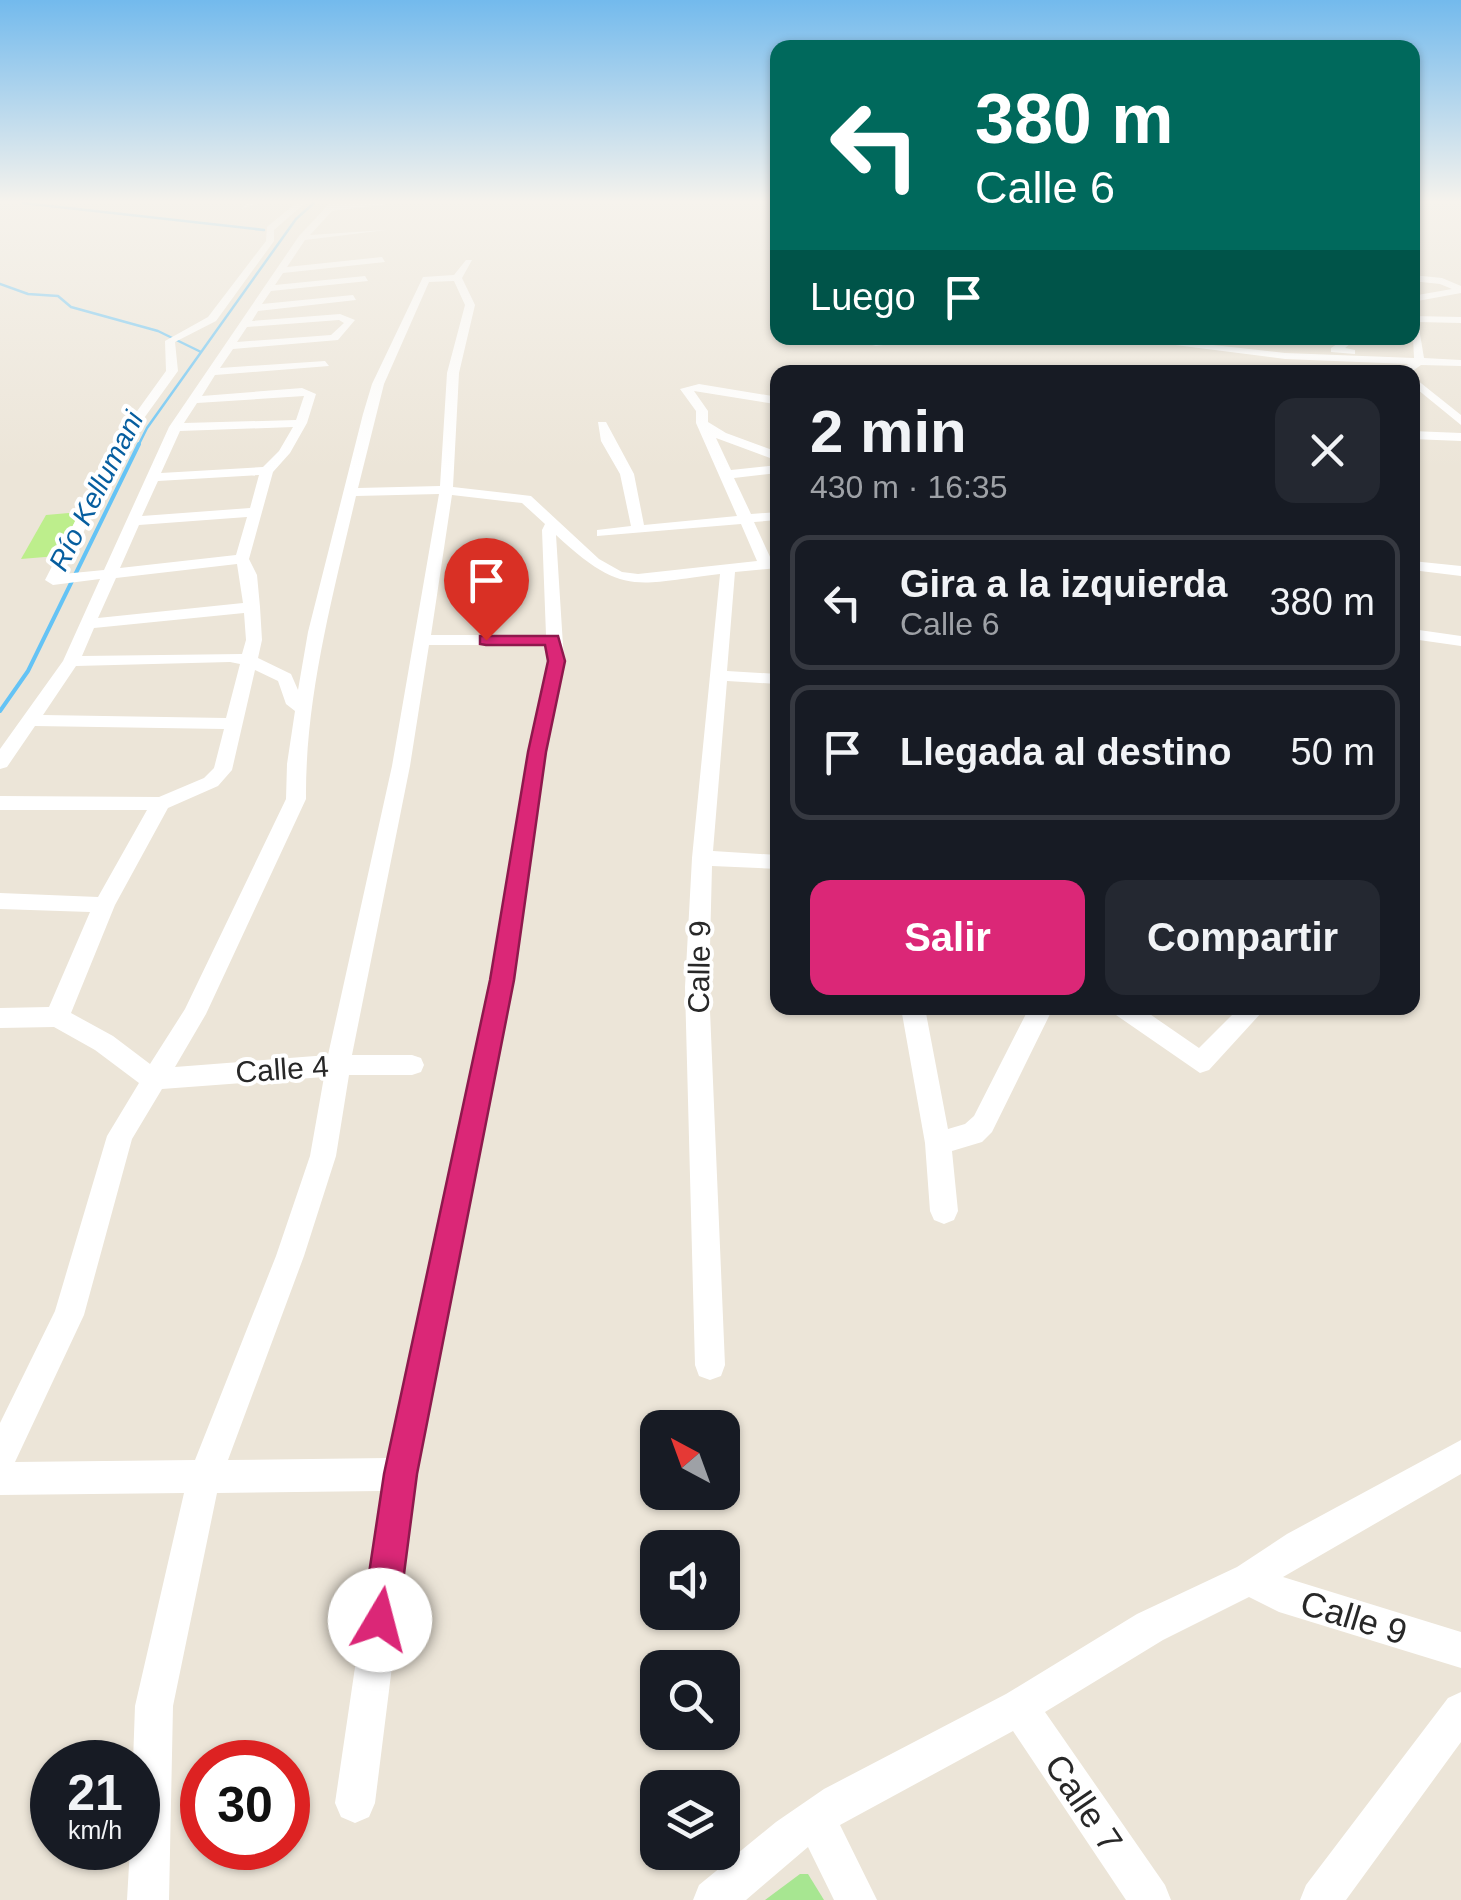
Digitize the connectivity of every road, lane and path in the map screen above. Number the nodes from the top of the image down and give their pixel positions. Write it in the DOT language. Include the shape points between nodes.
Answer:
graph roads {
  1 [pos="242,292"];
  2 [pos="257,292"];
  3 [pos="420,292"];
  4 [pos="467,292"];
  5 [pos="1452,292"];
  6 [pos="352,298"];
  7 [pos="1420,298"];
  8 [pos="257,308"];
  9 [pos="1420,319"];
  10 [pos="1461,320"];
  11 [pos="247,324"];
  12 [pos="1187,345"];
  13 [pos="1342,345"];
  14 [pos="1417,345"];
  15 [pos="232,346"];
  16 [pos="1419,359"];
  17 [pos="1461,363"];
  18 [pos="326,364"];
  19 [pos="1412,365"];
  20 [pos="214,372"];
  21 [pos="1461,374"];
  22 [pos="1420,377"];
  23 [pos="1420,384"];
  24 [pos="770,399"];
  25 [pos="194,400"];
  26 [pos="1461,421"];
  27 [pos="301,423"];
  28 [pos="702,423"];
  29 [pos="602,425"];
  30 [pos="176,427"];
  31 [pos="1420,435"];
  32 [pos="1461,436"];
  33 [pos="770,454"];
  34 [pos="770,470"];
  35 [pos="266,471"];
  36 [pos="725,475"];
  37 [pos="154,477"];
  38 [pos="446,490"];
  39 [pos="353,492"];
  40 [pos="255,512"];
  41 [pos="770,517"];
  42 [pos="744,520"];
  43 [pos="135,521"];
  44 [pos="552,524"];
  45 [pos="638,528"];
  46 [pos="602,532"];
  47 [pos="242,559"];
  48 [pos="770,561"];
  49 [pos="770,564"];
  50 [pos="1420,565"];
  51 [pos="728,570"];
  52 [pos="112,571"];
  53 [pos="1461,571"];
  54 [pos="252,607"];
  55 [pos="87,624"];
  56 [pos="1420,635"];
  57 [pos="420,640"];
  58 [pos="552,640"];
  59 [pos="1461,641"];
  60 [pos="249,660"];
  61 [pos="71,661"];
  62 [pos="720,676"];
  63 [pos="770,679"];
  64 [pos="305,709"];
  65 [pos="33,720"];
  66 [pos="234,724"];
  67 [pos="0,763"];
  68 [pos="0,802"];
  69 [pos="161,804"];
  70 [pos="702,858"];
  71 [pos="770,862"];
  72 [pos="0,901"];
  73 [pos="104,905"];
  74 [pos="915,1015"];
  75 [pos="1038,1015"];
  76 [pos="1134,1015"];
  77 [pos="1247,1015"];
  78 [pos="58,1017"];
  79 [pos="0,1018"];
  80 [pos="338,1065"];
  81 [pos="412,1066"];
  82 [pos="152,1079"];
  83 [pos="938,1143"];
  84 [pos="944,1210"];
  85 [pos="710,1365"];
  86 [pos="1461,1456"];
  87 [pos="0,1458"];
  88 [pos="400,1474"];
  89 [pos="0,1478"];
  90 [pos="204,1479"];
  91 [pos="1249,1579"];
  92 [pos="1461,1650"];
  93 [pos="1018,1707"];
  94 [pos="1461,1711"];
  95 [pos="355,1803"];
  96 [pos="814,1819"];
  97 [pos="148,1900"];
  98 [pos="714,1900"];
  99 [pos="856,1900"];
  100 [pos="1150,1900"];
  101 [pos="1320,1900"];
  1 -- 52 [label="street" via="212,319 170,341 172,370 124,439 53,580"];
  2 -- 8 [label="street"];
  3 -- 39 [label="street" via="378,384"];
  4 -- 38 [label="street" via="470,305 452,372"];
  5 -- 7 [label="street"];
  6 -- 8 [label="street"];
  8 -- 11 [label="street"];
  9 -- 10 [label="street"];
  11 -- 15 [label="street"];
  11 -- 15 [label="street" via="351,322 334,338"];
  12 -- 16 [label="street" via="1285,356"];
  13 -- 16 [label="street" via="1335,350"];
  14 -- 16 [label="street"];
  15 -- 20 [label="street"];
  16 -- 17 [label="street"];
  16 -- 19 [label="street"];
  18 -- 20 [label="street"];
  20 -- 25 [label="street"];
  21 -- 22 [label="street"];
  23 -- 26 [label="street"];
  24 -- 28 [label="street" via="687,387"];
  25 -- 27 [label="street" via="308,392"];
  25 -- 30 [label="street"];
  27 -- 30 [label="street"];
  27 -- 35 [label="street"];
  28 -- 33 [label="street"];
  28 -- 36 [label="street"];
  29 -- 45 [label="street" via="627,474"];
  30 -- 37 [label="street"];
  31 -- 32 [label="street"];
  34 -- 36 [label="street"];
  35 -- 37 [label="street"];
  35 -- 40 [label="street"];
  36 -- 42 [label="street"];
  37 -- 43 [label="street"];
  38 -- 39 [label="street"];
  38 -- 44 [label="street" via="526,499"];
  38 -- 57 [label="street"];
  39 -- 64 [label="street" via="316,632"];
  40 -- 43 [label="street"];
  40 -- 47 [label="street"];
  41 -- 42 [label="street"];
  42 -- 45 [label="street"];
  42 -- 48 [label="street"];
  43 -- 52 [label="street"];
  44 -- 51 [label="street" via="618,576 638,580"];
  44 -- 58 [label="street"];
  45 -- 46 [label="street"];
  47 -- 52 [label="street"];
  47 -- 54 [label="street"];
  49 -- 51 [label="street"];
  50 -- 53 [label="street"];
  51 -- 62 [label="street, Calle 9"];
  52 -- 55 [label="street"];
  54 -- 55 [label="street"];
  54 -- 60 [label="street"];
  55 -- 61 [label="street"];
  56 -- 59 [label="street"];
  57 -- 58 [label="street"];
  57 -- 80 [label="street" via="401,766"];
  58 -- 88 [label="street" via="556,661 502,980"];
  60 -- 61 [label="street"];
  60 -- 64 [label="street" via="286,678 295,704"];
  60 -- 66 [label="street"];
  61 -- 65 [label="street"];
  62 -- 63 [label="street"];
  62 -- 70 [label="street, Calle 9"];
  64 -- 82 [label="street" via="296,798 194,1014"];
  65 -- 66 [label="street"];
  65 -- 67 [label="street"];
  66 -- 69 [label="street" via="223,770"];
  68 -- 69 [label="street"];
  69 -- 73 [label="street"];
  70 -- 71 [label="street"];
  70 -- 85 [label="street, Calle 9" via="697,987"];
  72 -- 73 [label="street"];
  73 -- 78 [label="street"];
  74 -- 83 [label="street"];
  75 -- 83 [label="street" via="983,1124"];
  76 -- 77 [label="street" via="1200,1063"];
  78 -- 79 [label="street"];
  78 -- 82 [label="street"];
  80 -- 81 [label="street, Calle 4"];
  80 -- 82 [label="street, Calle 4"];
  80 -- 90 [label="street" via="323,1156"];
  82 -- 87 [label="street" via="120,1136 69,1314"];
  83 -- 84 [label="street"];
  86 -- 91 [label="street"];
  88 -- 90 [label="street"];
  88 -- 95 [label="street"];
  89 -- 90 [label="street"];
  90 -- 97 [label="street" via="154,1706"];
  91 -- 92 [label="street, Calle 9"];
  91 -- 93 [label="street" via="1150,1627"];
  93 -- 96 [label="street"];
  93 -- 100 [label="street, Calle 7"];
  94 -- 101 [label="street"];
  96 -- 98 [label="street"];
  96 -- 99 [label="street"];
}
